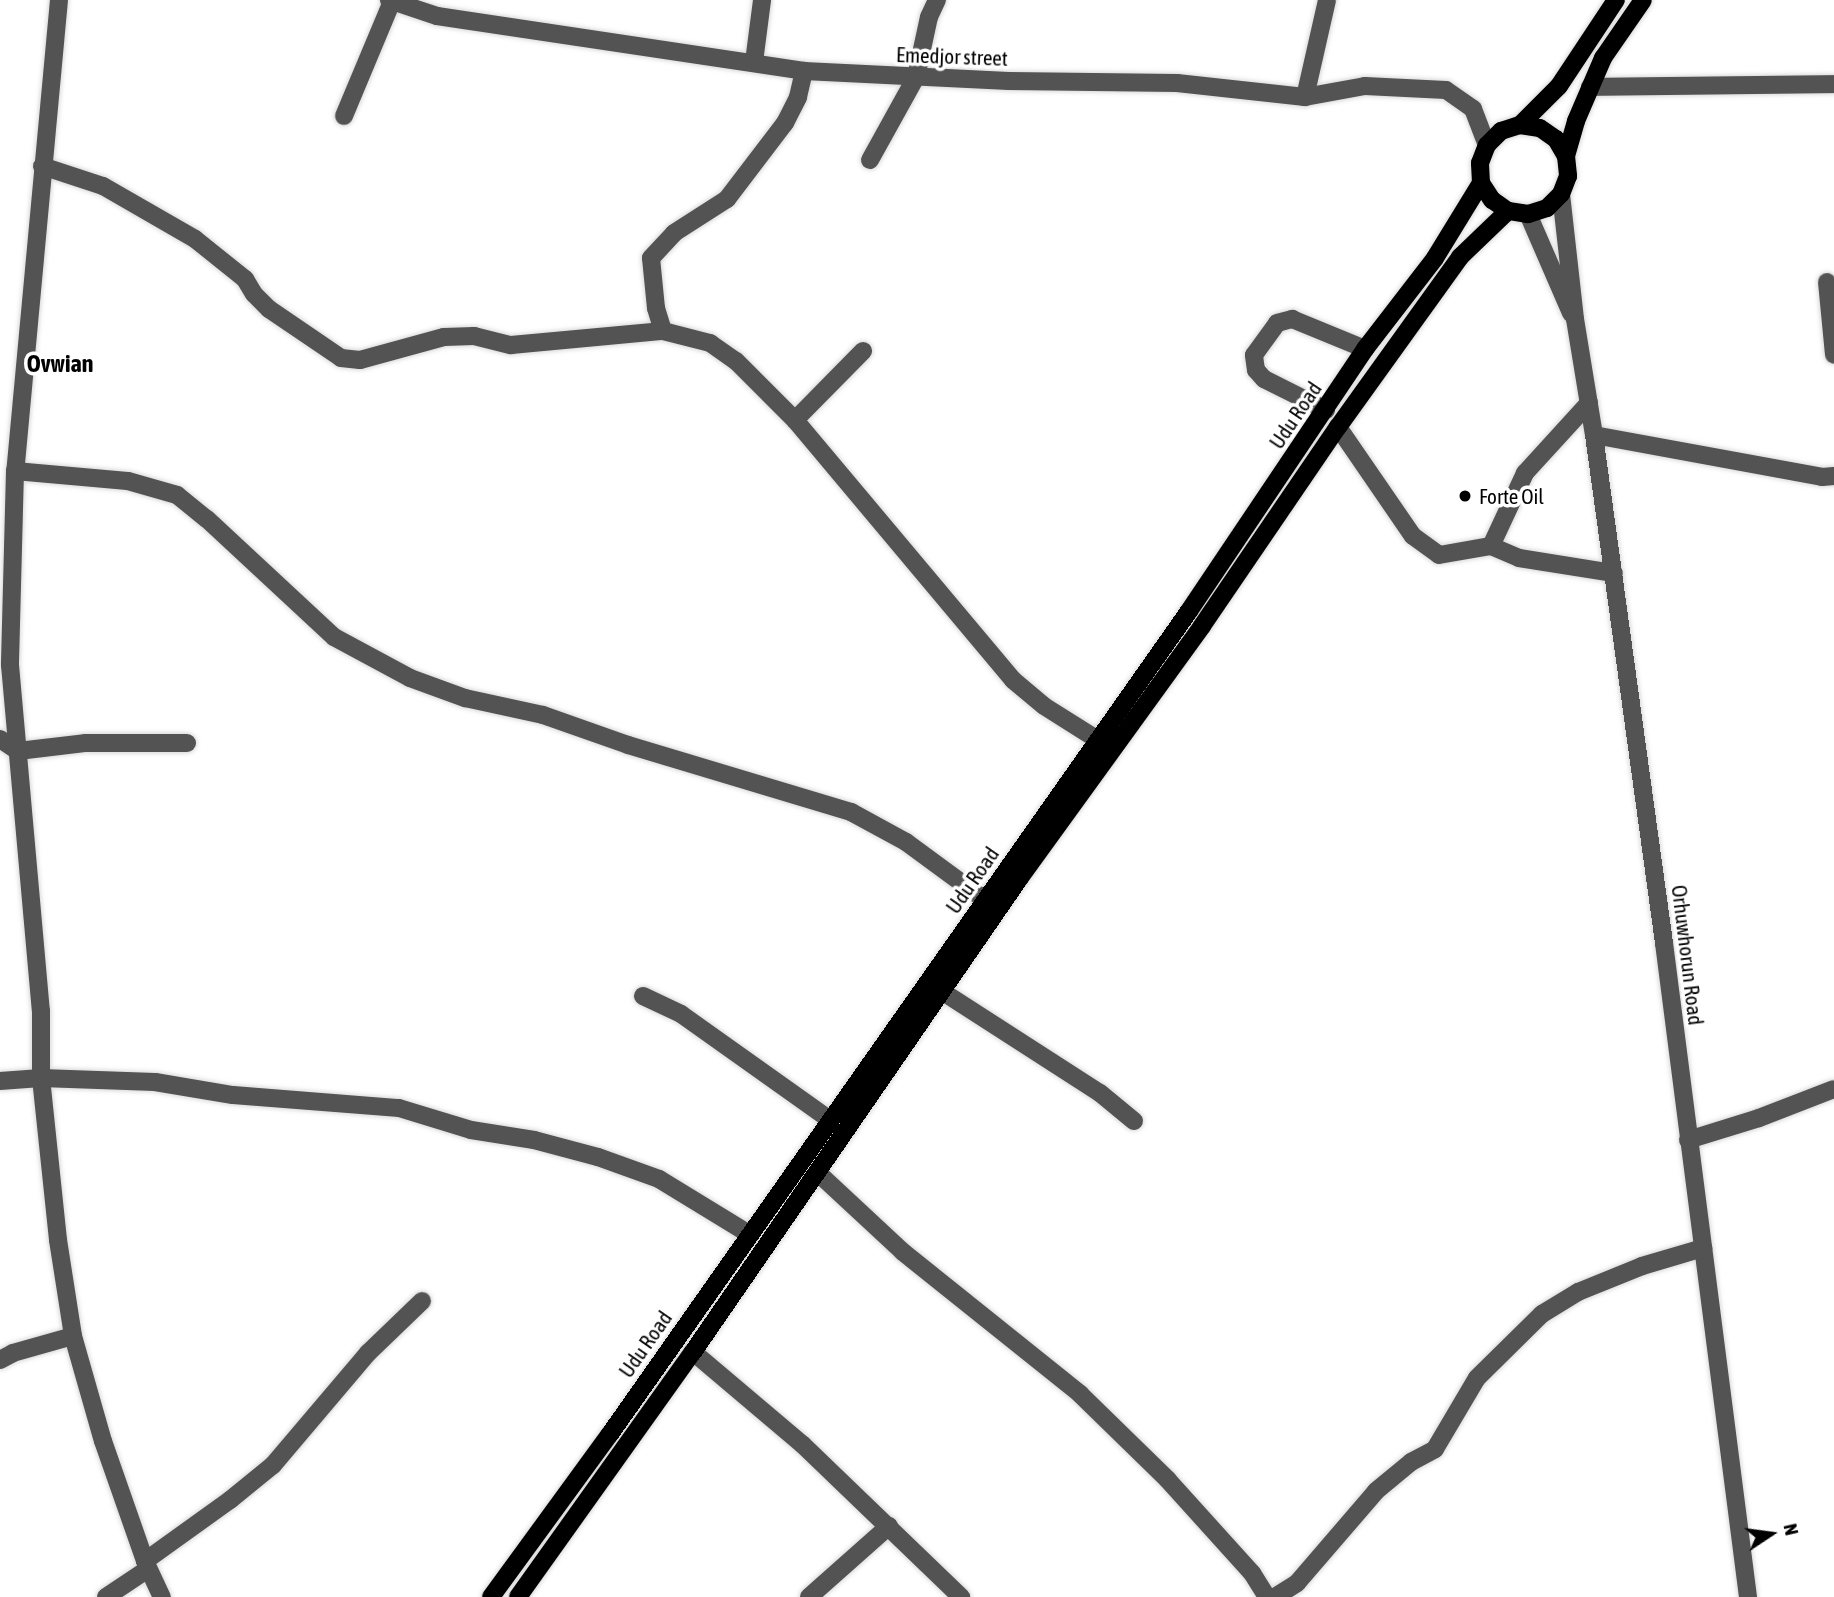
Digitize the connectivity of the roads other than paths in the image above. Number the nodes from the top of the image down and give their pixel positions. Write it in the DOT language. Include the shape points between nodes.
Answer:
graph roads {
  1 [pos="60,0"];
  2 [pos="762,0"];
  3 [pos="937,0"];
  4 [pos="1327,0"];
  5 [pos="1616,0"];
  6 [pos="1643,0"];
  7 [pos="390,1"];
  8 [pos="754,62"];
  9 [pos="804,71"];
  10 [pos="916,77"];
  11 [pos="1834,84"];
  12 [pos="1590,87"];
  13 [pos="1305,97"];
  14 [pos="344,116"];
  15 [pos="1520,125"];
  16 [pos="1487,145"];
  17 [pos="1566,156"];
  18 [pos="870,160"];
  19 [pos="42,166"];
  20 [pos="1481,183"];
  21 [pos="1561,194"];
  22 [pos="1508,211"];
  23 [pos="1528,214"];
  24 [pos="1827,282"];
  25 [pos="1574,319"];
  26 [pos="663,331"];
  27 [pos="1365,349"];
  28 [pos="863,351"];
  29 [pos="1834,355"];
  30 [pos="1589,403"];
  31 [pos="1326,410"];
  32 [pos="795,420"];
  33 [pos="1338,427"];
  34 [pos="1594,435"];
  35 [pos="15,471"];
  36 [pos="1834,476"];
  37 [pos="1491,546"];
  38 [pos="1614,573"];
  39 [pos="0,739"];
  40 [pos="1098,740"];
  41 [pos="187,743"];
  42 [pos="18,751"];
  43 [pos="985,900"];
  44 [pos="943,992"];
  45 [pos="643,996"];
  46 [pos="41,1078"];
  47 [pos="0,1080"];
  48 [pos="1834,1089"];
  49 [pos="830,1120"];
  50 [pos="1134,1121"];
  51 [pos="1688,1140"];
  52 [pos="817,1172"];
  53 [pos="749,1234"];
  54 [pos="1703,1248"];
  55 [pos="422,1301"];
  56 [pos="73,1336"];
  57 [pos="693,1352"];
  58 [pos="0,1360"];
  59 [pos="889,1526"];
  60 [pos="146,1565"];
  61 [pos="106,1597"];
  62 [pos="162,1597"];
  63 [pos="491,1597"];
  64 [pos="518,1597"];
  65 [pos="809,1597"];
  66 [pos="961,1597"];
  67 [pos="1267,1597"];
  68 [pos="1275,1597"];
  69 [pos="1748,1597"];
  1 -- 19 [label="street"];
  2 -- 8 [label="street"];
  3 -- 10 [label="street"];
  4 -- 13 [label="street"];
  5 -- 15 [label="main road" via="1559,86"];
  6 -- 12 [label="main road"];
  7 -- 8 [label="street, Emedjor street" via="437,16"];
  7 -- 14 [label="street"];
  8 -- 9 [label="street, Emedjor street"];
  9 -- 10 [label="street, Emedjor street"];
  9 -- 26 [label="street" via="785,123 727,199 674,233 651,258"];
  10 -- 13 [label="street, Emedjor street" via="1177,83"];
  10 -- 18 [label="street"];
  11 -- 12 [label="street"];
  12 -- 17 [label="main road"];
  13 -- 16 [label="street, Emedjor street" via="1364,86 1446,90 1473,109"];
  15 -- 16 [label="main road" via="1501,131"];
  15 -- 17 [label="main road" via="1540,128 1556,139"];
  16 -- 20 [label="main road" via="1480,163"];
  17 -- 21 [label="main road" via="1568,176"];
  19 -- 26 [label="street" via="103,186 195,239 246,279 268,309 341,359 360,360 444,337 474,336 511,345"];
  19 -- 35 [label="street"];
  20 -- 22 [label="main road" via="1492,200"];
  20 -- 27 [label="main road, Udu Road" via="1435,258"];
  21 -- 23 [label="main road" via="1547,208"];
  21 -- 25 [label="street, Orhuwhorun Road"];
  22 -- 23 [label="main road"];
  22 -- 33 [label="main road, Udu Road" via="1460,257"];
  23 -- 25 [label="street, Orhuwhorun Road"];
  24 -- 29 [label="street"];
  25 -- 30 [label="street, Orhuwhorun Road"];
  26 -- 32 [label="street" via="710,343 736,361"];
  27 -- 31 [label="main road, Udu Road"];
  27 -- 31 [label="street" via="1292,319 1277,323 1254,355 1256,370 1264,379"];
  28 -- 32 [label="street"];
  30 -- 34 [label="street, Orhuwhorun Road"];
  30 -- 37 [label="street" via="1525,473"];
  31 -- 40 [label="main road, Udu Road"];
  32 -- 40 [label="street" via="1013,680"];
  33 -- 37 [label="street" via="1424,546 1439,555"];
  33 -- 44 [label="main road, Udu Road"];
  34 -- 36 [label="street"];
  34 -- 38 [label="street, Orhuwhorun Road"];
  35 -- 42 [label="street" via="10,666"];
  35 -- 43 [label="street" via="128,481 177,495 334,636 410,678 851,812 906,842"];
  37 -- 38 [label="street" via="1519,558"];
  38 -- 51 [label="street, Orhuwhorun Road"];
  39 -- 42 [label="street"];
  40 -- 43 [label="main road, Udu Road"];
  41 -- 42 [label="street" via="85,743"];
  42 -- 46 [label="street" via="41,1011"];
  43 -- 49 [label="main road, Udu Road"];
  44 -- 50 [label="street" via="1100,1093"];
  44 -- 52 [label="main road, Udu Road"];
  45 -- 49 [label="street" via="681,1014"];
  46 -- 47 [label="street"];
  46 -- 53 [label="street" via="155,1082 233,1095 399,1108 598,1157 659,1179"];
  46 -- 56 [label="street"];
  48 -- 51 [label="street"];
  49 -- 53 [label="main road, Udu Road"];
  51 -- 54 [label="street, Orhuwhorun Road"];
  52 -- 57 [label="main road, Udu Road"];
  52 -- 67 [label="street" via="902,1252 1080,1394 1167,1479 1252,1573"];
  53 -- 63 [label="main road, Udu Road"];
  54 -- 68 [label="street" via="1578,1292 1542,1314 1477,1378 1435,1449 1376,1491 1297,1583"];
  54 -- 69 [label="street, Orhuwhorun Road"];
  55 -- 60 [label="street" via="368,1353 273,1465"];
  56 -- 58 [label="street"];
  56 -- 60 [label="street"];
  57 -- 59 [label="street" via="802,1444"];
  57 -- 64 [label="main road, Udu Road"];
  59 -- 65 [label="street"];
  59 -- 66 [label="street"];
  60 -- 61 [label="street"];
  60 -- 62 [label="street"];
}
